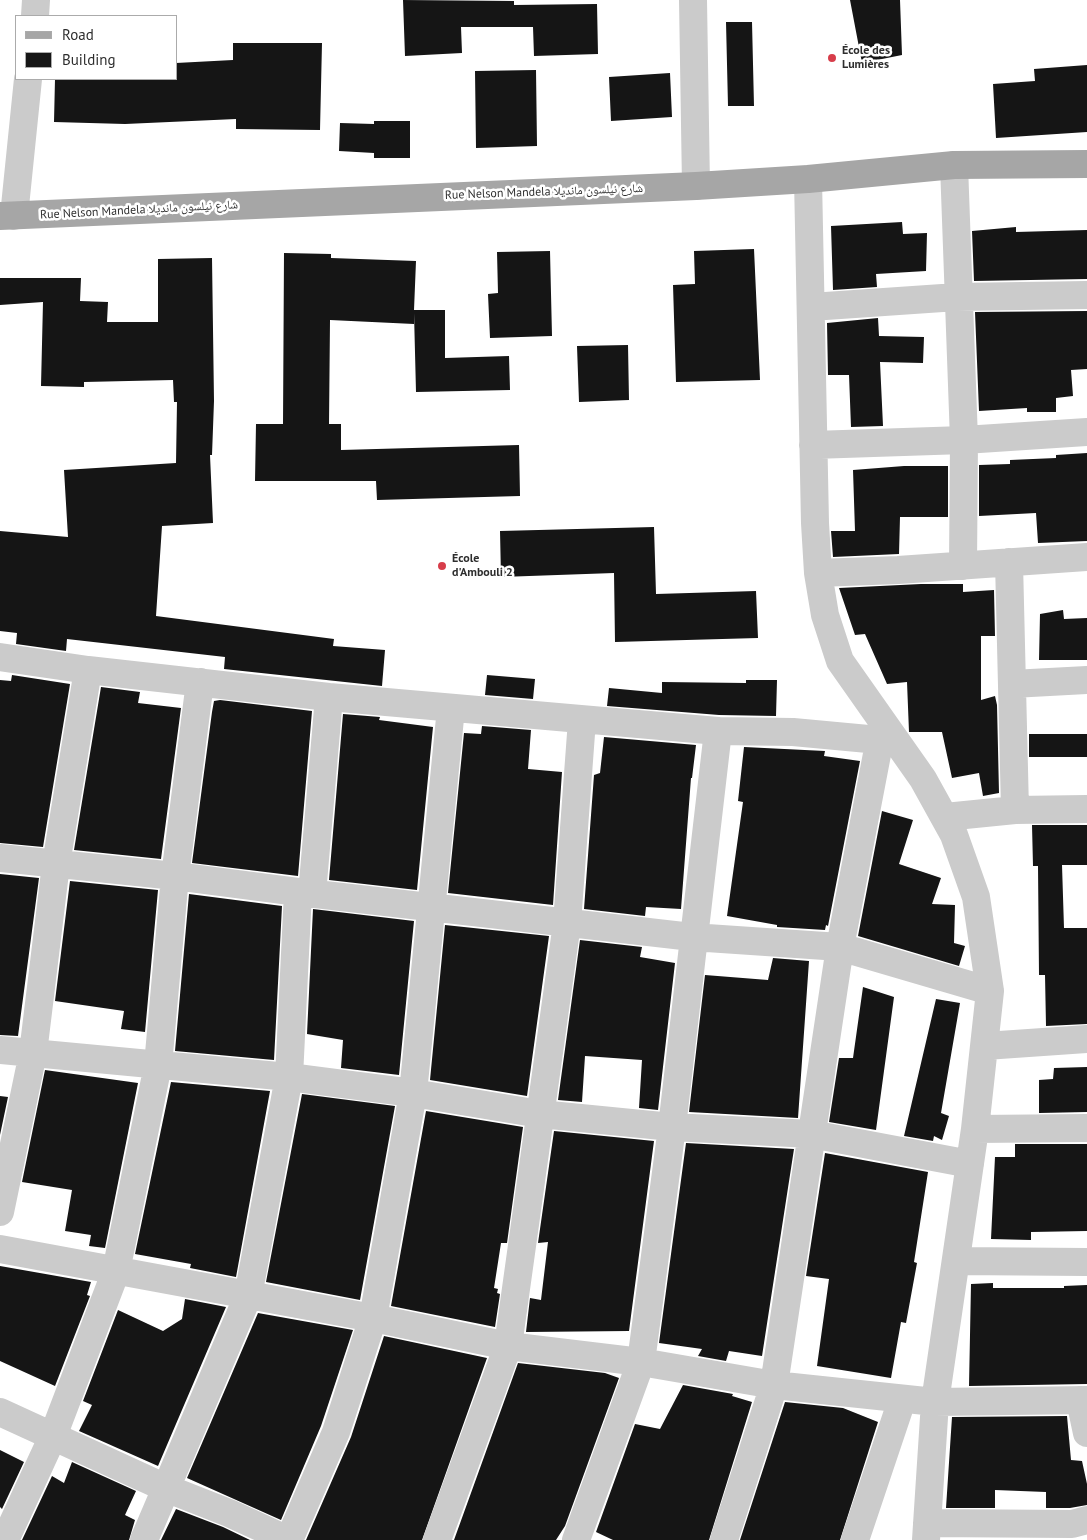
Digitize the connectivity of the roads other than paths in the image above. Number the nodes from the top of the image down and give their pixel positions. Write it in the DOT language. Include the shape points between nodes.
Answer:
graph roads {
  1 [pos="36,0"];
  2 [pos="693,0"];
  3 [pos="35,15"];
  4 [pos="28,80"];
  5 [pos="1087,164"];
  6 [pos="954,165"];
  7 [pos="808,179"];
  8 [pos="696,186"];
  9 [pos="7,216"];
  10 [pos="1087,295"];
  11 [pos="957,297"];
  12 [pos="811,307"];
  13 [pos="1087,432"];
  14 [pos="964,440"];
  15 [pos="812,445"];
  16 [pos="1087,557"];
  17 [pos="1009,562"];
  18 [pos="963,566"];
  19 [pos="818,572"];
  20 [pos="0,657"];
  21 [pos="88,670"];
  22 [pos="1087,680"];
  23 [pos="200,682"];
  24 [pos="1012,684"];
  25 [pos="330,697"];
  26 [pos="451,708"];
  27 [pos="582,720"];
  28 [pos="718,731"];
  29 [pos="881,731"];
  30 [pos="1087,809"];
  31 [pos="1015,810"];
  32 [pos="945,817"];
  33 [pos="0,858"];
  34 [pos="56,864"];
  35 [pos="175,876"];
  36 [pos="305,893"];
  37 [pos="433,907"];
  38 [pos="567,923"];
  39 [pos="692,937"];
  40 [pos="840,947"];
  41 [pos="990,991"];
  42 [pos="1087,1039"];
  43 [pos="985,1046"];
  44 [pos="0,1050"];
  45 [pos="33,1054"];
  46 [pos="158,1065"];
  47 [pos="289,1077"];
  48 [pos="414,1093"];
  49 [pos="540,1114"];
  50 [pos="672,1127"];
  51 [pos="1087,1128"];
  52 [pos="975,1129"];
  53 [pos="811,1134"];
  54 [pos="970,1164"];
  55 [pos="0,1212"];
  56 [pos="0,1249"];
  57 [pos="956,1262"];
  58 [pos="1087,1262"];
  59 [pos="116,1271"];
  60 [pos="248,1296"];
  61 [pos="374,1318"];
  62 [pos="508,1346"];
  63 [pos="641,1362"];
  64 [pos="774,1386"];
  65 [pos="902,1400"];
  66 [pos="1084,1400"];
  67 [pos="936,1402"];
  68 [pos="0,1412"];
  69 [pos="1087,1433"];
  70 [pos="53,1436"];
  71 [pos="168,1489"];
  72 [pos="1087,1520"];
  73 [pos="926,1532"];
  74 [pos="5,1540"];
  75 [pos="144,1540"];
  76 [pos="288,1540"];
  77 [pos="437,1540"];
  78 [pos="576,1540"];
  79 [pos="724,1540"];
  80 [pos="855,1540"];
  1 -- 3 [label="street"];
  2 -- 8 [label="street"];
  4 -- 9 [label="street"];
  5 -- 6 [label="main road, Rue Nelson Mandela شارع نيلسون مانديلا"];
  6 -- 7 [label="main road, Rue Nelson Mandela شارع نيلسون مانديلا"];
  6 -- 11 [label="street"];
  7 -- 8 [label="main road, Rue Nelson Mandela شارع نيلسون مانديلا"];
  7 -- 12 [label="street"];
  8 -- 9 [label="main road, Rue Nelson Mandela شارع نيلسون مانديلا"];
  10 -- 11 [label="street"];
  11 -- 12 [label="street"];
  11 -- 14 [label="street"];
  12 -- 15 [label="street"];
  13 -- 14 [label="street"];
  14 -- 15 [label="street"];
  14 -- 18 [label="street"];
  15 -- 19 [label="street"];
  16 -- 17 [label="street"];
  17 -- 18 [label="street"];
  17 -- 24 [label="street"];
  18 -- 19 [label="street"];
  19 -- 29 [label="street" via="825,615 840,661"];
  20 -- 21 [label="street"];
  21 -- 23 [label="street"];
  21 -- 34 [label="street"];
  22 -- 24 [label="street"];
  23 -- 25 [label="street"];
  23 -- 35 [label="street"];
  24 -- 31 [label="street"];
  25 -- 26 [label="street"];
  25 -- 36 [label="street"];
  26 -- 27 [label="street"];
  26 -- 37 [label="street"];
  27 -- 28 [label="street"];
  27 -- 38 [label="street"];
  28 -- 29 [label="street"];
  28 -- 39 [label="street"];
  29 -- 32 [label="street" via="923,779"];
  29 -- 40 [label="street"];
  30 -- 31 [label="street"];
  31 -- 32 [label="street"];
  32 -- 41 [label="street" via="976,897"];
  33 -- 34 [label="street"];
  34 -- 35 [label="street"];
  34 -- 45 [label="street"];
  35 -- 36 [label="street"];
  35 -- 46 [label="street"];
  36 -- 37 [label="street"];
  36 -- 47 [label="street"];
  37 -- 38 [label="street"];
  37 -- 48 [label="street"];
  38 -- 39 [label="street"];
  38 -- 49 [label="street"];
  39 -- 40 [label="street"];
  39 -- 50 [label="street"];
  40 -- 41 [label="street"];
  40 -- 53 [label="street"];
  41 -- 43 [label="street"];
  42 -- 43 [label="street"];
  43 -- 52 [label="street"];
  44 -- 45 [label="street"];
  45 -- 46 [label="street"];
  45 -- 55 [label="street"];
  46 -- 47 [label="street"];
  46 -- 59 [label="street"];
  47 -- 48 [label="street"];
  47 -- 60 [label="street"];
  48 -- 49 [label="street"];
  48 -- 61 [label="street"];
  49 -- 50 [label="street"];
  49 -- 62 [label="street"];
  50 -- 53 [label="street"];
  50 -- 63 [label="street"];
  51 -- 52 [label="street"];
  52 -- 54 [label="street"];
  53 -- 54 [label="street"];
  53 -- 64 [label="street"];
  54 -- 57 [label="street"];
  56 -- 59 [label="street"];
  57 -- 58 [label="street"];
  57 -- 67 [label="street"];
  59 -- 60 [label="street"];
  59 -- 70 [label="street"];
  60 -- 61 [label="street"];
  60 -- 71 [label="street"];
  61 -- 62 [label="street"];
  61 -- 76 [label="street" via="336,1432"];
  62 -- 63 [label="street"];
  62 -- 77 [label="street"];
  63 -- 64 [label="street"];
  63 -- 78 [label="street"];
  64 -- 65 [label="street"];
  64 -- 79 [label="street"];
  65 -- 67 [label="street"];
  65 -- 80 [label="street"];
  66 -- 67 [label="street"];
  66 -- 69 [label="street"];
  67 -- 73 [label="street"];
  68 -- 70 [label="street"];
  70 -- 71 [label="street"];
  70 -- 74 [label="street"];
  71 -- 75 [label="street"];
  71 -- 76 [label="street"];
  72 -- 73 [label="street" via="1072,1524"];
}
